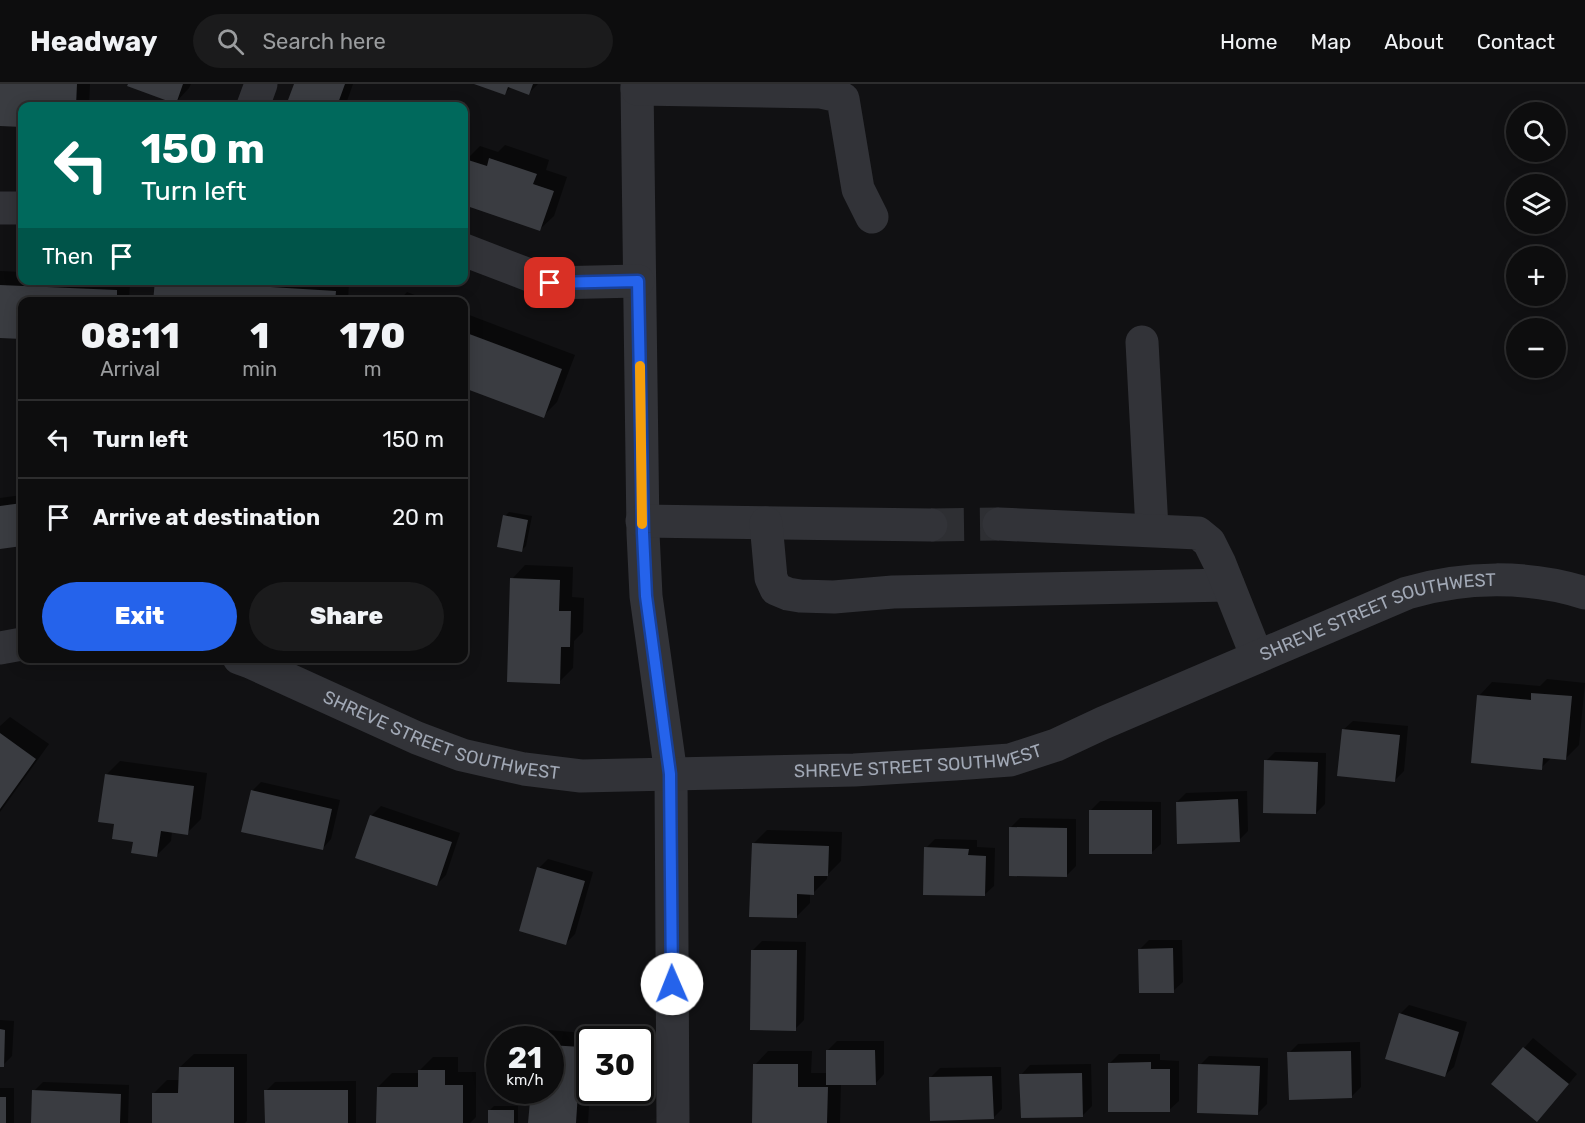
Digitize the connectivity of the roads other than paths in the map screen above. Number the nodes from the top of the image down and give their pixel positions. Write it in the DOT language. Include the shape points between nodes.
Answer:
graph roads {
  1 [pos="261,84"];
  2 [pos="637,86"];
  3 [pos="254,102"];
  4 [pos="0,208"];
  5 [pos="18,208"];
  6 [pos="872,217"];
  7 [pos="468,252"];
  8 [pos="638,281"];
  9 [pos="1142,342"];
  10 [pos="642,521"];
  11 [pos="766,523"];
  12 [pos="931,525"];
  13 [pos="999,525"];
  14 [pos="1152,529"];
  15 [pos="1228,585"];
  16 [pos="1585,593"];
  17 [pos="18,645"];
  18 [pos="0,648"];
  19 [pos="1257,657"];
  20 [pos="252,663"];
  21 [pos="670,774"];
  22 [pos="673,1123"];
  1 -- 3 [label="street"];
  2 -- 6 [label="street" via="836,95 843,99 858,189"];
  2 -- 8 [label="street"];
  4 -- 5 [label="street"];
  7 -- 8 [label="street" via="550,283"];
  8 -- 10 [label="street"];
  9 -- 14 [label="street"];
  10 -- 11 [label="street"];
  10 -- 21 [label="street" via="646,596"];
  11 -- 12 [label="street"];
  11 -- 15 [label="street" via="771,578 776,589 800,596"];
  13 -- 14 [label="street"];
  14 -- 15 [label="street" via="1198,532 1209,542"];
  15 -- 19 [label="street"];
  16 -- 19 [label="street, SHREVE STREET SOUTHWEST" via="1487,579 1430,586"];
  17 -- 18 [label="street"];
  19 -- 21 [label="street, SHREVE STREET SOUTHWEST" via="1056,745 1010,759 854,770"];
  20 -- 21 [label="street, SHREVE STREET SOUTHWEST" via="462,755 524,769 581,776"];
  21 -- 22 [label="street"];
}
